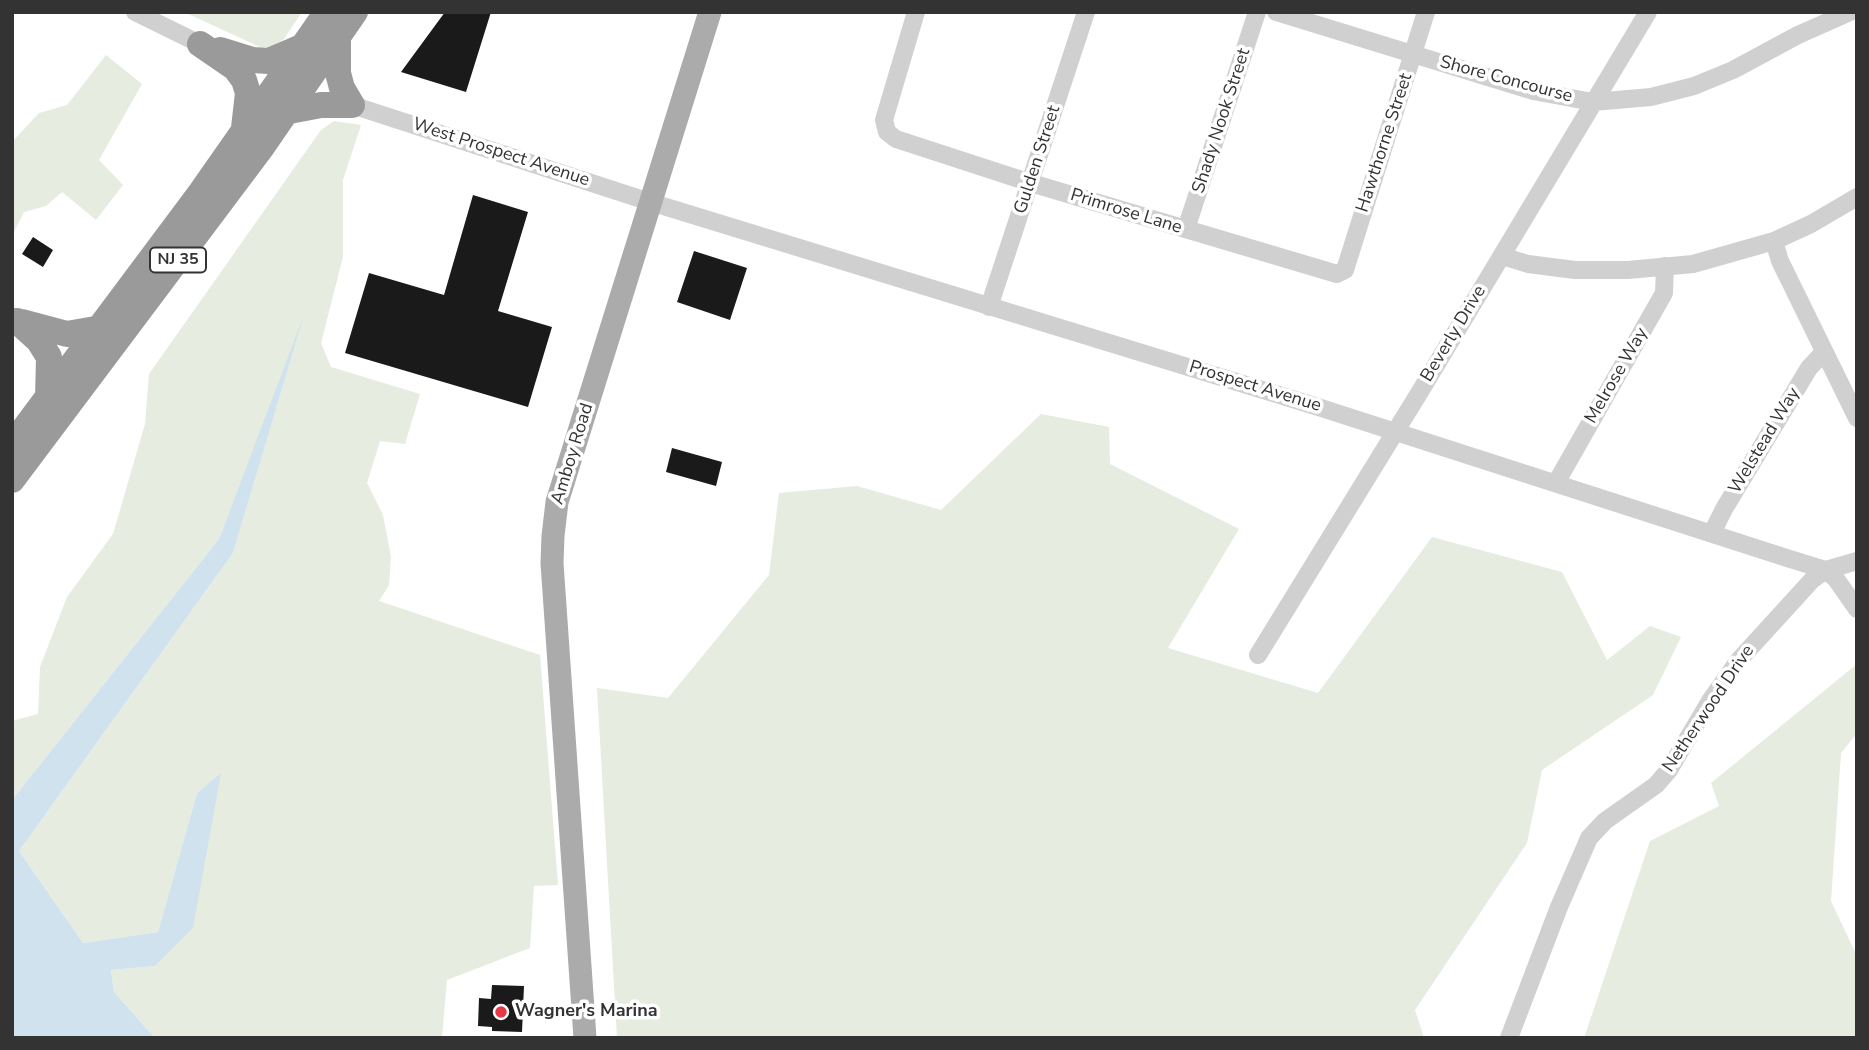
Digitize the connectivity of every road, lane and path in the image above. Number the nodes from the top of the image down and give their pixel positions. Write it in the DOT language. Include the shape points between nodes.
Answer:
graph roads {
  1 [pos="135,12"];
  2 [pos="355,12"];
  3 [pos="710,12"];
  4 [pos="916,12"];
  5 [pos="1086,12"];
  6 [pos="1257,12"];
  7 [pos="1276,12"];
  8 [pos="1426,12"];
  9 [pos="1648,12"];
  10 [pos="1850,12"];
  11 [pos="332,24"];
  12 [pos="200,44"];
  13 [pos="304,46"];
  14 [pos="1413,55"];
  15 [pos="1593,102"];
  16 [pos="352,105"];
  17 [pos="284,112"];
  18 [pos="243,132"];
  19 [pos="1031,183"];
  20 [pos="1857,197"];
  21 [pos="650,202"];
  22 [pos="1186,229"];
  23 [pos="1774,241"];
  24 [pos="1502,256"];
  25 [pos="1665,266"];
  26 [pos="1342,273"];
  27 [pos="989,307"];
  28 [pos="15,320"];
  29 [pos="101,328"];
  30 [pos="1824,352"];
  31 [pos="48,399"];
  32 [pos="1857,418"];
  33 [pos="1395,432"];
  34 [pos="12,445"];
  35 [pos="12,480"];
  36 [pos="1556,483"];
  37 [pos="1712,533"];
  38 [pos="1857,561"];
  39 [pos="1826,570"];
  40 [pos="1857,609"];
  41 [pos="1258,655"];
  42 [pos="585,1038"];
  43 [pos="1509,1038"];
  1 -- 12 [label="street"];
  2 -- 11 [label="highway, NJ 35"];
  3 -- 21 [label="main road, Amboy Road"];
  4 -- 19 [label="street, Primrose Lane" via="884,120 887,132 911,145"];
  5 -- 19 [label="street, Gulden Street"];
  6 -- 22 [label="street, Shady Nook Street"];
  7 -- 14 [label="street, Shore Concourse"];
  8 -- 14 [label="street, Hawthorne Street"];
  9 -- 15 [label="street, Beverly Drive"];
  10 -- 15 [label="street, Shore Concourse" via="1695,86 1651,97"];
  11 -- 13 [label="highway, NJ 35"];
  11 -- 16 [label="highway" via="338,73"];
  11 -- 17 [label="highway, NJ 35"];
  12 -- 13 [label="highway" via="256,61 269,61"];
  12 -- 18 [label="highway" via="235,68 244,80 248,93"];
  13 -- 18 [label="highway, NJ 35"];
  14 -- 15 [label="street, Shore Concourse" via="1533,91"];
  14 -- 26 [label="street, Hawthorne Street"];
  15 -- 24 [label="street, Beverly Drive"];
  16 -- 17 [label="highway"];
  16 -- 21 [label="street, West Prospect Avenue"];
  17 -- 35 [label="highway, NJ 35"];
  18 -- 29 [label="highway, NJ 35"];
  19 -- 22 [label="street, Primrose Lane"];
  19 -- 27 [label="street, Gulden Street"];
  20 -- 23 [label="street"];
  21 -- 27 [label="street, Prospect Avenue"];
  21 -- 42 [label="main road, Amboy Road" via="557,502 553,536"];
  22 -- 26 [label="street, Primrose Lane" via="1331,274"];
  23 -- 25 [label="street" via="1693,264"];
  23 -- 30 [label="street"];
  24 -- 25 [label="street" via="1575,270"];
  24 -- 33 [label="street, Beverly Drive"];
  25 -- 36 [label="street, Melrose Way" via="1664,293"];
  27 -- 33 [label="street, Prospect Avenue"];
  28 -- 29 [label="highway" via="67,334"];
  28 -- 31 [label="highway" via="40,341 48,357"];
  29 -- 31 [label="highway, NJ 35"];
  30 -- 32 [label="street"];
  30 -- 37 [label="street, Welstead Way" via="1809,368"];
  31 -- 34 [label="highway, NJ 35"];
  33 -- 36 [label="street, Prospect Avenue"];
  33 -- 41 [label="street, Beverly Drive"];
  36 -- 37 [label="street, Prospect Avenue"];
  37 -- 39 [label="street, Prospect Avenue"];
  38 -- 39 [label="street"];
  39 -- 40 [label="street"];
  39 -- 43 [label="street, Netherwood Drive" via="1739,660 1656,785 1589,838"];
}
